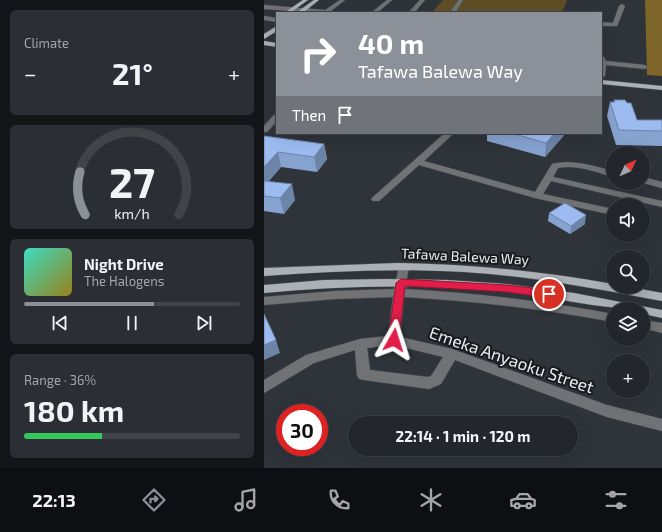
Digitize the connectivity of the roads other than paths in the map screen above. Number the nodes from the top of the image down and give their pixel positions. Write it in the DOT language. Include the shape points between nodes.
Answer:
graph roads {
  1 [pos="306,0"];
  2 [pos="317,0"];
  3 [pos="343,0"];
  4 [pos="390,0"];
  5 [pos="423,0"];
  6 [pos="461,0"];
  7 [pos="622,6"];
  8 [pos="264,7"];
  9 [pos="293,9"];
  10 [pos="301,11"];
  11 [pos="288,12"];
  12 [pos="326,12"];
  13 [pos="375,12"];
  14 [pos="412,12"];
  15 [pos="453,12"];
  16 [pos="264,18"];
  17 [pos="276,20"];
  18 [pos="276,21"];
  19 [pos="270,24"];
  20 [pos="602,24"];
  21 [pos="276,29"];
  22 [pos="264,37"];
  23 [pos="264,43"];
  24 [pos="276,45"];
  25 [pos="264,50"];
  26 [pos="276,51"];
  27 [pos="602,60"];
  28 [pos="645,67"];
  29 [pos="602,78"];
  30 [pos="602,78"];
  31 [pos="662,82"];
  32 [pos="662,88"];
  33 [pos="276,119"];
  34 [pos="264,130"];
  35 [pos="449,134"];
  36 [pos="418,162"];
  37 [pos="606,172"];
  38 [pos="548,178"];
  39 [pos="650,182"];
  40 [pos="662,185"];
  41 [pos="538,196"];
  42 [pos="376,199"];
  43 [pos="662,204"];
  44 [pos="606,211"];
  45 [pos="404,267"];
  46 [pos="264,272"];
  47 [pos="400,288"];
  48 [pos="264,289"];
  49 [pos="662,297"];
  50 [pos="264,301"];
  51 [pos="606,303"];
  52 [pos="650,311"];
  53 [pos="662,314"];
  54 [pos="606,317"];
  55 [pos="650,325"];
  56 [pos="662,328"];
  57 [pos="394,340"];
  58 [pos="360,344"];
  59 [pos="452,354"];
  60 [pos="264,387"];
  61 [pos="662,425"];
  1 -- 9 [label="main road"];
  2 -- 10 [label="main road"];
  3 -- 12 [label="street"];
  4 -- 13 [label="street"];
  5 -- 14 [label="street"];
  6 -- 15 [label="street"];
  7 -- 20 [label="street" via="615,25"];
  8 -- 9 [label="street"];
  9 -- 10 [label="street"];
  9 -- 11 [label="main road"];
  10 -- 12 [label="street"];
  16 -- 17 [label="street"];
  18 -- 19 [label="main road"];
  21 -- 22 [label="main road"];
  23 -- 24 [label="main road"];
  25 -- 26 [label="main road"];
  27 -- 28 [label="street"];
  29 -- 31 [label="main road"];
  30 -- 32 [label="main road"];
  33 -- 34 [label="street"];
  35 -- 36 [label="street"];
  36 -- 41 [label="street"];
  36 -- 42 [label="street"];
  37 -- 38 [label="street" via="560,164 555,166"];
  38 -- 41 [label="street"];
  38 -- 43 [label="street"];
  39 -- 40 [label="street"];
  41 -- 44 [label="street"];
  45 -- 46 [label="main road, Tafawa Balewa Way" via="317,268"];
  45 -- 47 [label="street"];
  45 -- 49 [label="main road, Tafawa Balewa Way" via="529,274"];
  47 -- 48 [label="main road" via="370,282"];
  47 -- 50 [label="street"];
  47 -- 51 [label="main road" via="507,288"];
  47 -- 54 [label="street" via="566,309"];
  47 -- 57 [label="street"];
  52 -- 53 [label="main road"];
  55 -- 56 [label="street"];
  57 -- 58 [label="street, Emeka Anyaoku Street"];
  57 -- 59 [label="street, Emeka Anyaoku Street"];
  58 -- 59 [label="street" via="364,375 429,383 436,380"];
  58 -- 60 [label="street, Emeka Anyaoku Street" via="310,359"];
  59 -- 61 [label="street, Emeka Anyaoku Street" via="607,411"];
}
